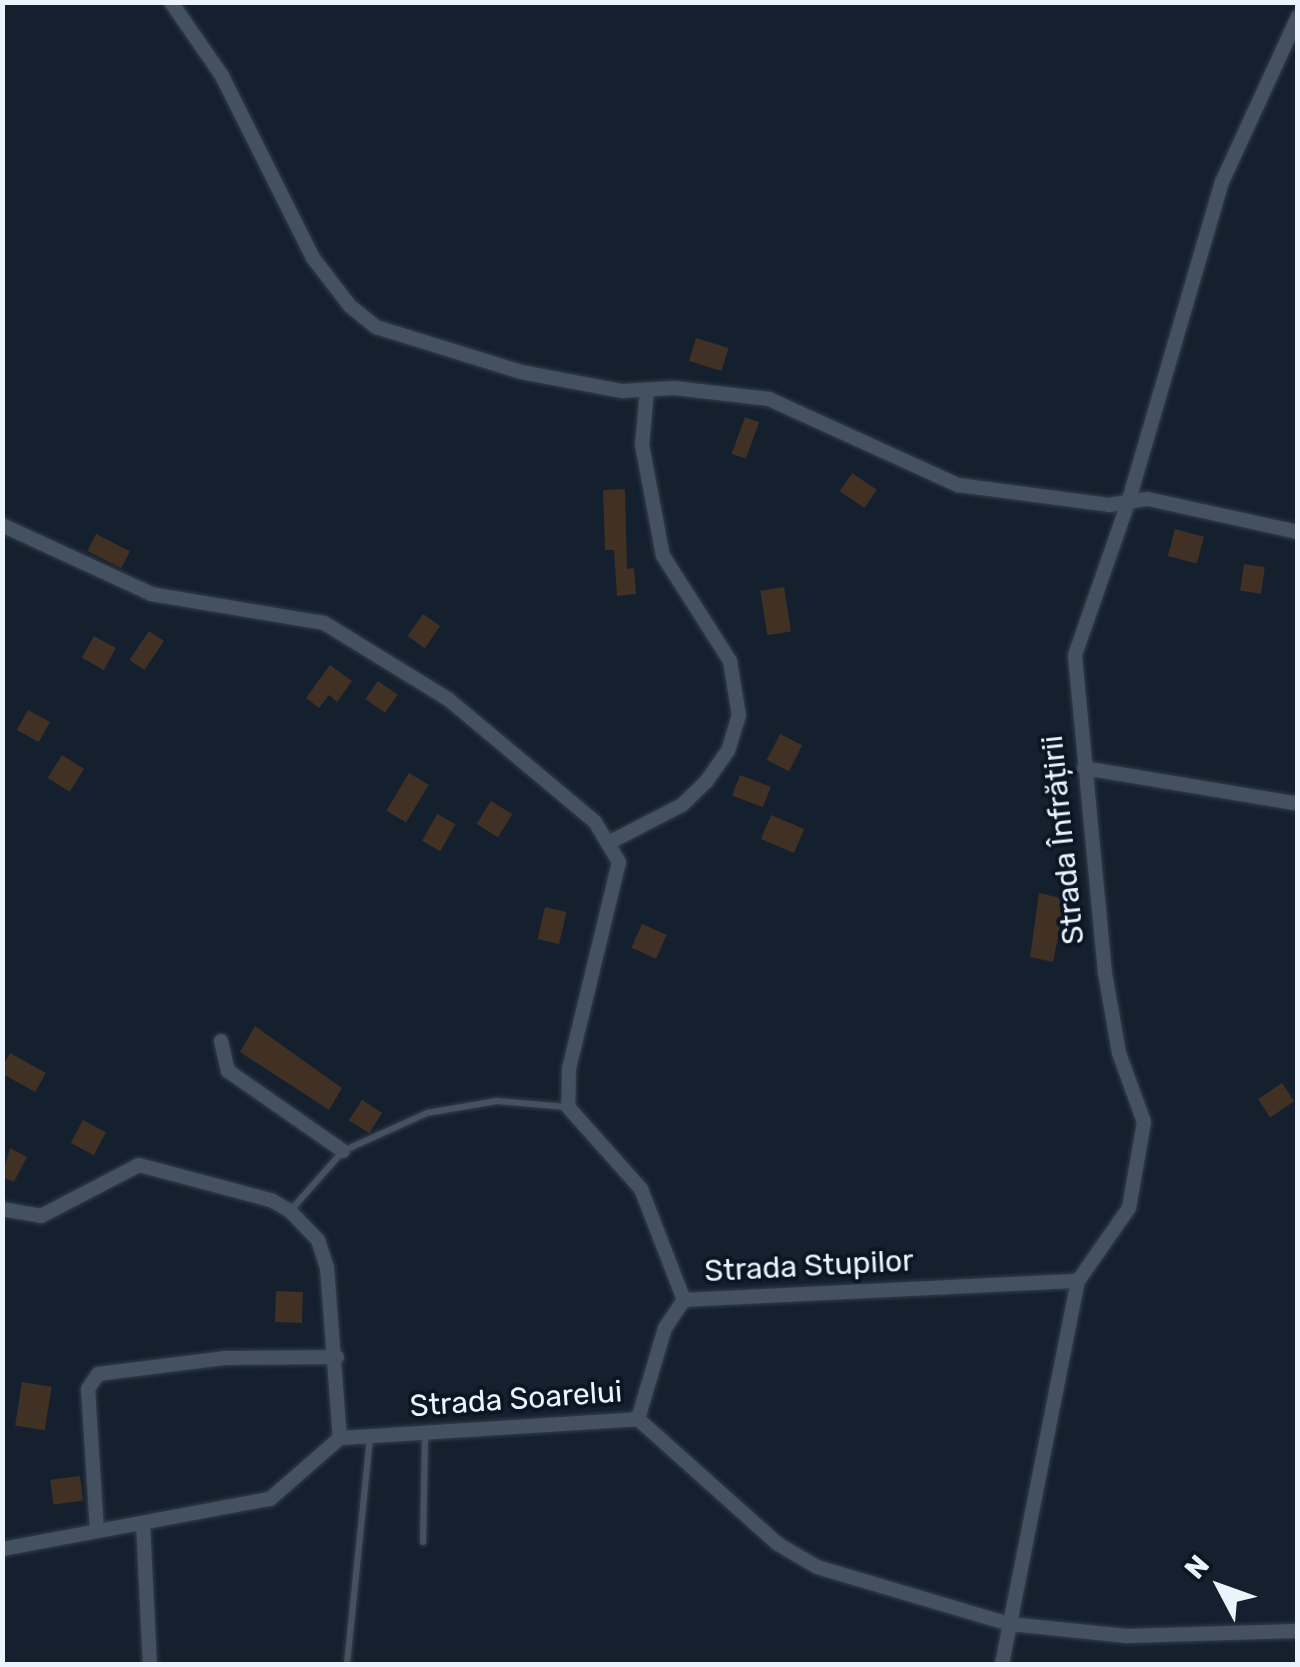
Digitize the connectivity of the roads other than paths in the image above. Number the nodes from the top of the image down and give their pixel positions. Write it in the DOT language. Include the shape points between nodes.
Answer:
graph roads {
  1 [pos="171,2"];
  2 [pos="1298,17"];
  3 [pos="647,391"];
  4 [pos="1128,503"];
  5 [pos="2,526"];
  6 [pos="1298,532"];
  7 [pos="1084,768"];
  8 [pos="1298,804"];
  9 [pos="612,842"];
  10 [pos="220,1041"];
  11 [pos="568,1107"];
  12 [pos="343,1151"];
  13 [pos="2,1210"];
  14 [pos="290,1212"];
  15 [pos="1078,1281"];
  16 [pos="684,1300"];
  17 [pos="336,1357"];
  18 [pos="638,1419"];
  19 [pos="425,1432"];
  20 [pos="370,1436"];
  21 [pos="340,1438"];
  22 [pos="143,1523"];
  23 [pos="97,1532"];
  24 [pos="423,1542"];
  25 [pos="2,1550"];
  26 [pos="1010,1624"];
  27 [pos="1298,1630"];
  28 [pos="150,1664"];
  29 [pos="347,1664"];
  30 [pos="1002,1664"];
  1 -- 3 [label="street" via="222,76 314,258 350,306 376,327 437,348 521,372"];
  2 -- 4 [label="street, Strada Înfrățirii" via="1222,182"];
  3 -- 4 [label="street" via="769,399 958,484"];
  3 -- 9 [label="street" via="642,445 663,556 730,661 739,716 728,751 682,806"];
  4 -- 6 [label="street" via="1148,499"];
  4 -- 7 [label="street, Strada Înfrățirii" via="1075,655"];
  5 -- 9 [label="street" via="151,594 324,623 448,699"];
  7 -- 8 [label="street"];
  7 -- 15 [label="street, Strada Înfrățirii" via="1105,973 1119,1054 1144,1122 1130,1208"];
  9 -- 11 [label="street" via="619,862 569,1068"];
  10 -- 12 [label="street" via="228,1072"];
  11 -- 12 [label="lane" via="497,1101 427,1113"];
  11 -- 16 [label="street, Strada Stupilor" via="641,1189"];
  12 -- 14 [label="lane"];
  13 -- 14 [label="street" via="41,1216 139,1165 271,1200"];
  14 -- 17 [label="street" via="318,1240 328,1267"];
  15 -- 16 [label="street, Strada Stupilor"];
  15 -- 26 [label="street, Strada Înfrățirii"];
  16 -- 18 [label="street" via="664,1328"];
  17 -- 21 [label="street"];
  17 -- 23 [label="street" via="224,1358 98,1374 88,1388"];
  18 -- 19 [label="street, Strada Soarelui"];
  18 -- 26 [label="street, Strada Soarelui" via="778,1544 817,1566"];
  19 -- 20 [label="street, Strada Soarelui"];
  19 -- 24 [label="lane"];
  20 -- 21 [label="street, Strada Soarelui"];
  20 -- 29 [label="lane"];
  21 -- 22 [label="street" via="270,1499"];
  22 -- 23 [label="street"];
  22 -- 28 [label="street"];
  23 -- 25 [label="street"];
  26 -- 27 [label="street, Strada Soarelui" via="1126,1636"];
  26 -- 30 [label="street, Strada Înfrățirii"];
}
